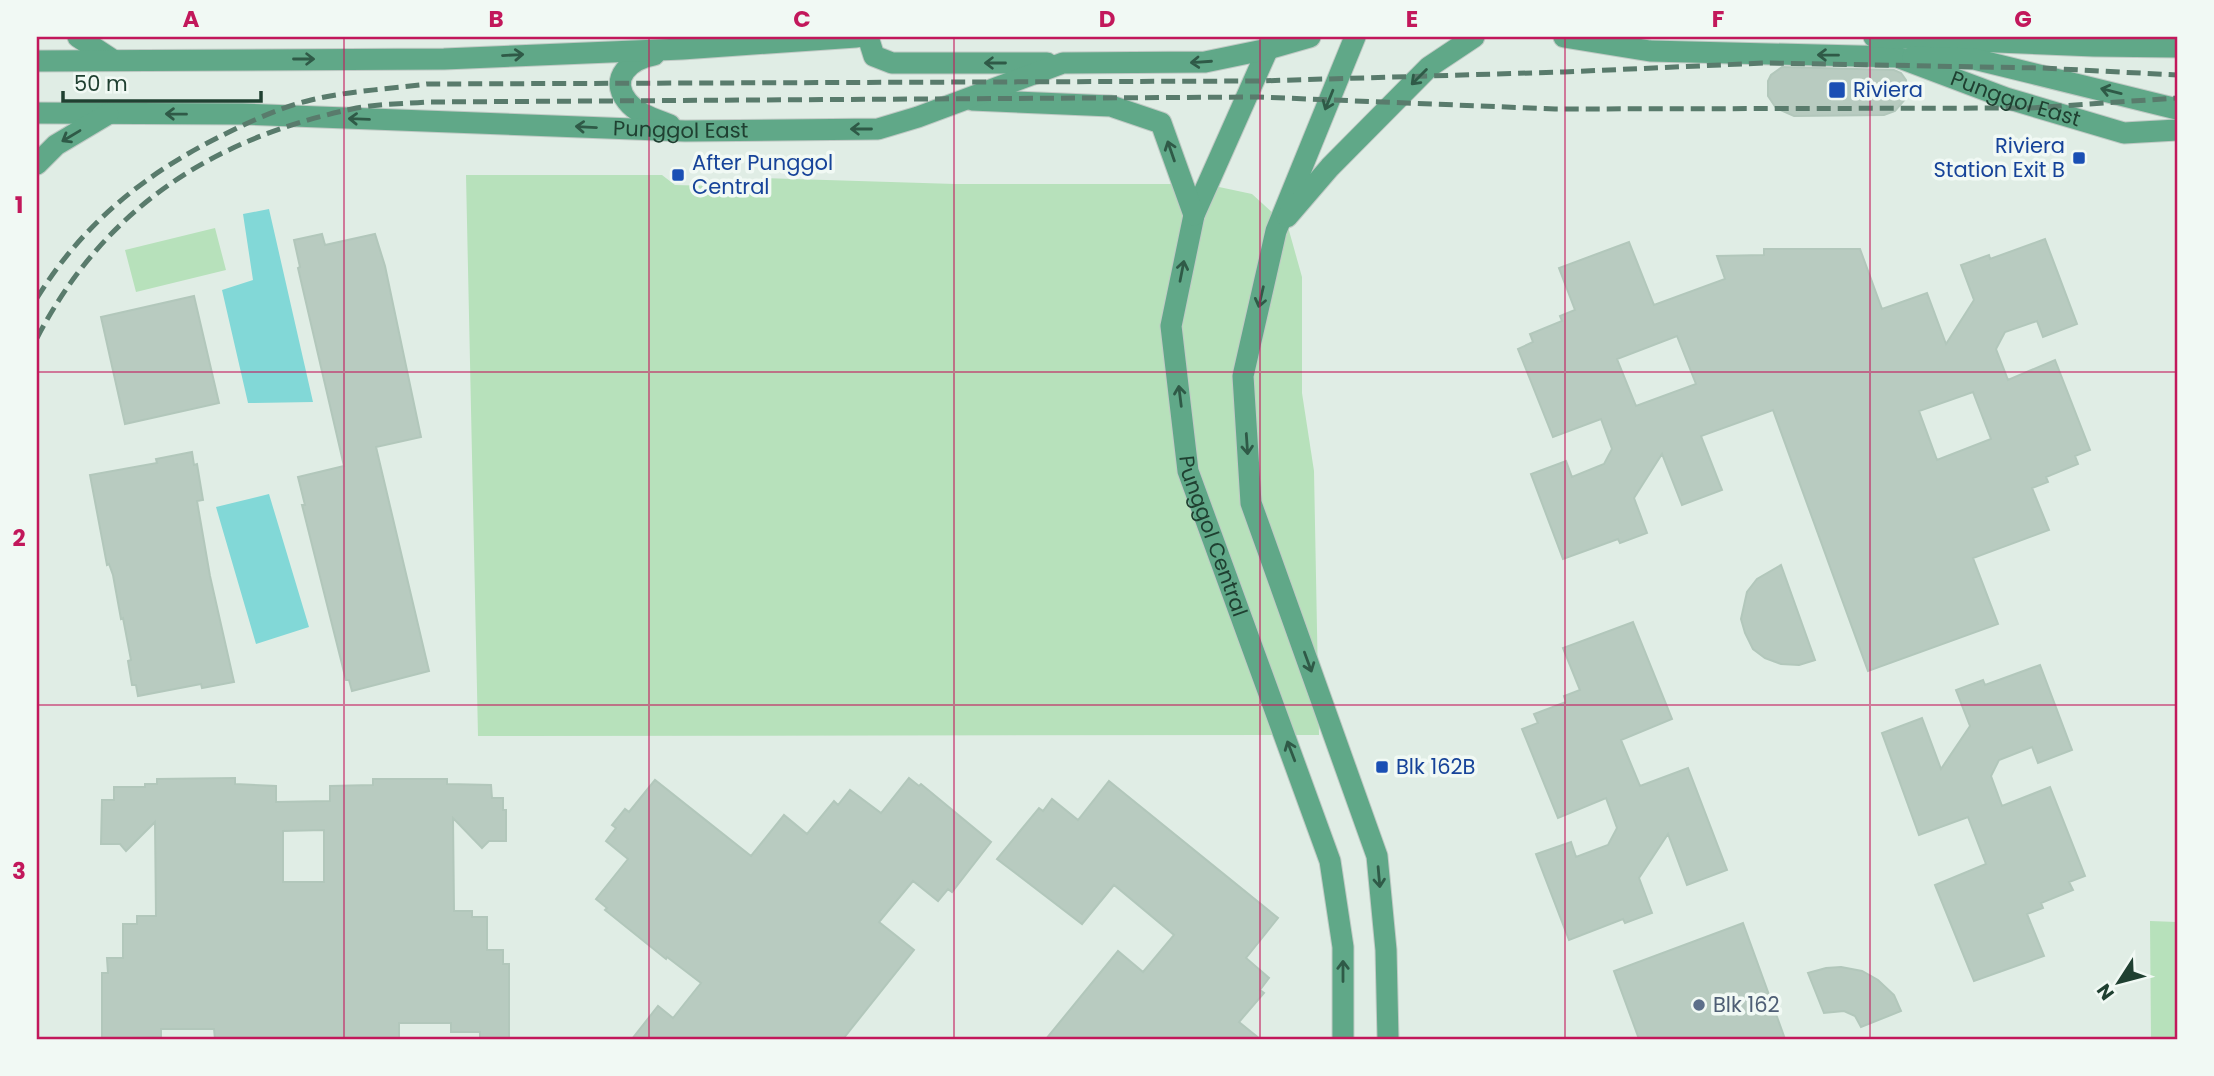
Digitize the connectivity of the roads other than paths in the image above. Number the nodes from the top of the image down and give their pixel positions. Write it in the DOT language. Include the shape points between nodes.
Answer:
graph roads {
  1 [pos="78,37"];
  2 [pos="856,37"];
  3 [pos="868,37"];
  4 [pos="1310,37"];
  5 [pos="1355,37"];
  6 [pos="1474,37"];
  7 [pos="1564,37"];
  8 [pos="1874,37"];
  9 [pos="1270,43"];
  10 [pos="2177,47"];
  11 [pos="682,49"];
  12 [pos="1897,57"];
  13 [pos="113,60"];
  14 [pos="37,61"];
  15 [pos="1063,63"];
  16 [pos="960,100"];
  17 [pos="2177,109"];
  18 [pos="37,113"];
  19 [pos="110,113"];
  20 [pos="2177,130"];
  21 [pos="685,131"];
  22 [pos="37,164"];
  23 [pos="1194,215"];
  24 [pos="1276,231"];
  25 [pos="1343,1039"];
  26 [pos="1388,1039"];
  1 -- 13 [label="main road"];
  2 -- 11 [label="main road"];
  15 -- 3 [label="main road, one-way" via="892,63 874,56"];
  4 -- 9 [label="main road, Punggol East"];
  5 -- 24 [label="main road, one-way"];
  6 -- 24 [label="main road, one-way" via="1429,67 1330,167"];
  12 -- 7 [label="main road, Punggol East, one-way" via="1650,51"];
  8 -- 10 [label="main road, Punggol East"];
  9 -- 15 [label="main road, Punggol East, one-way" via="1205,62"];
  9 -- 23 [label="main road, Punggol Central"];
  13 -- 11 [label="main road, one-way" via="444,59"];
  11 -- 21 [label="main road" via="629,64 620,89 627,102 646,116"];
  17 -- 12 [label="main road, one-way" via="1974,59"];
  12 -- 20 [label="main road, Punggol East" via="2006,99 2124,133"];
  13 -- 14 [label="main road"];
  15 -- 16 [label="main road, Punggol East"];
  16 -- 21 [label="main road, Punggol East, one-way" via="878,129"];
  23 -- 16 [label="main road, one-way" via="1161,123 1111,106"];
  18 -- 19 [label="main road, Punggol East"];
  21 -- 19 [label="main road, Punggol East, one-way"];
  19 -- 22 [label="main road, one-way" via="57,145"];
  25 -- 23 [label="main road, Punggol Central, one-way" via="1343,947 1330,861 1188,471 1171,326"];
  24 -- 26 [label="main road, one-way" via="1243,376 1251,503 1377,856"];
}
